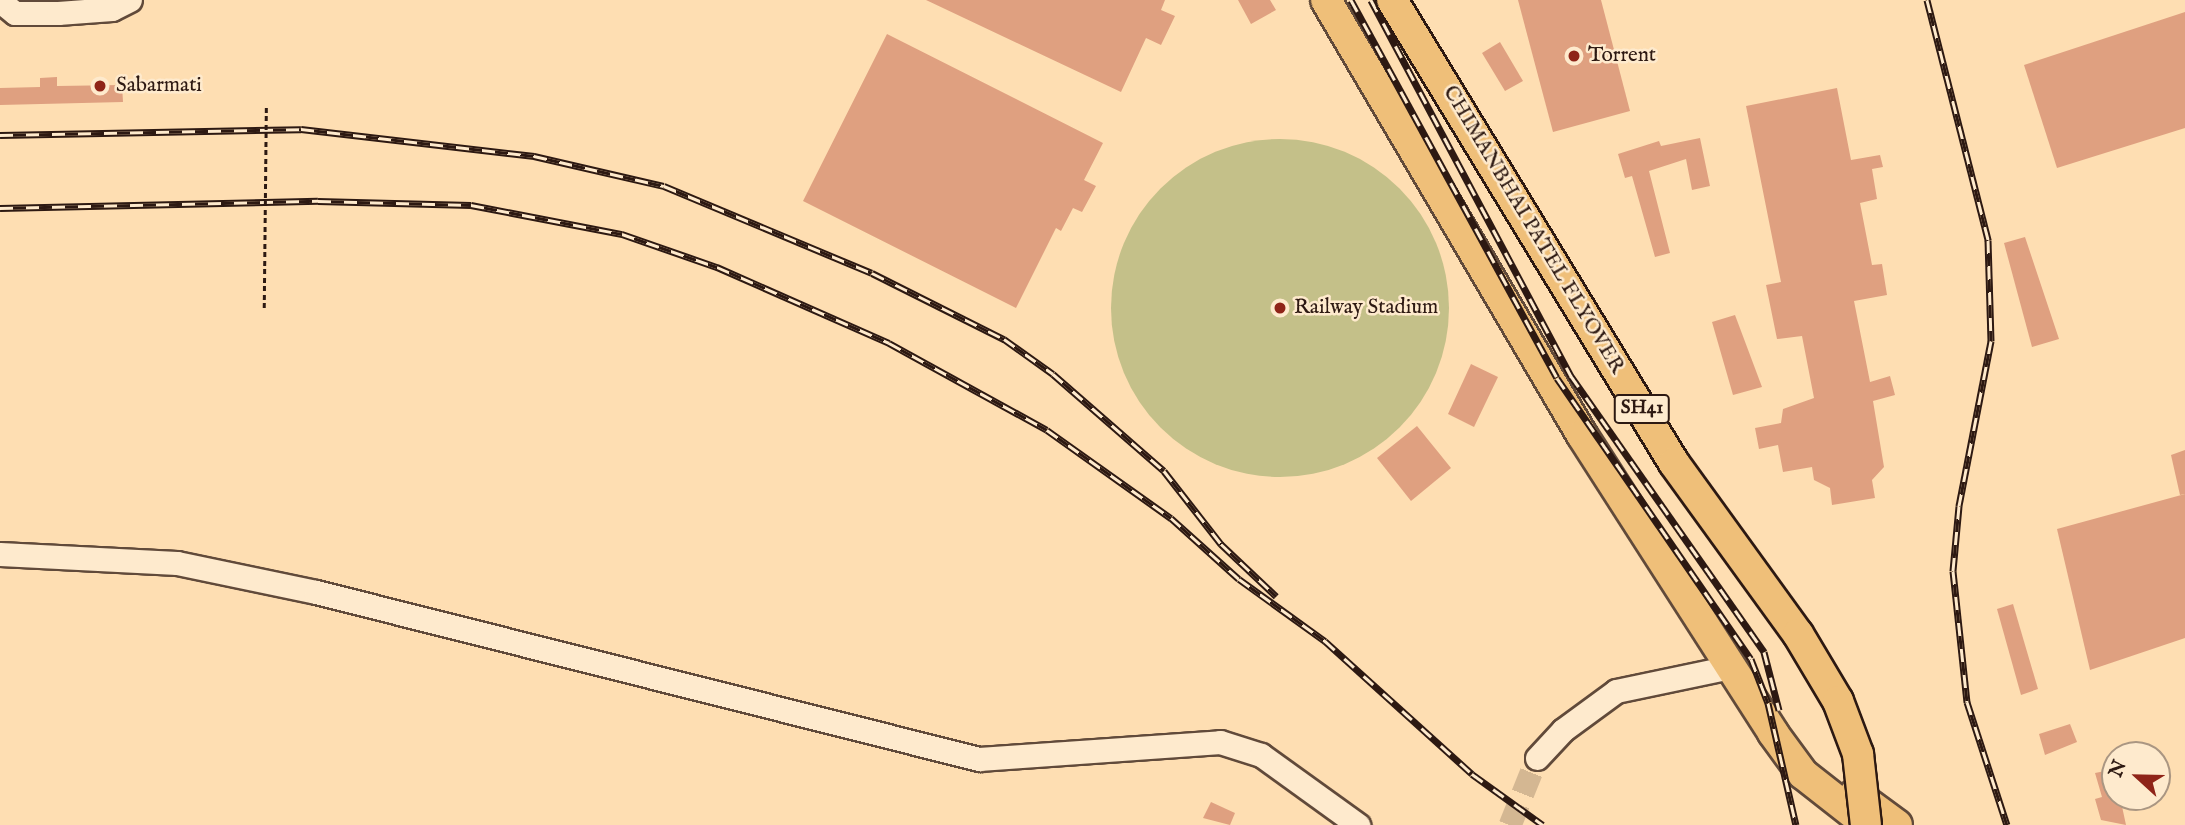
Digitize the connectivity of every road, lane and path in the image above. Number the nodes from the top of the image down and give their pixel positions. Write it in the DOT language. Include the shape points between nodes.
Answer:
graph roads {
  1 [pos="130,0"];
  2 [pos="1326,0"];
  3 [pos="1392,0"];
  4 [pos="1413,0"];
  5 [pos="0,1"];
  6 [pos="266,106"];
  7 [pos="264,308"];
  8 [pos="0,554"];
  9 [pos="1731,667"];
  10 [pos="1537,758"];
  11 [pos="1803,774"];
  12 [pos="1359,825"];
  13 [pos="1867,825"];
  14 [pos="1881,825"];
  15 [pos="1898,825"];
  1 -- 5 [label="street" via="112,9 46,13 15,13"];
  2 -- 9 [label="main road" via="1582,435"];
  3 -- 13 [label="main road, CHIMANBHAI PATEL FLYOVER / SH41, bridge" via="1674,463 1798,634 1838,701 1858,754"];
  4 -- 14 [label="main road, CHIMANBHAI PATEL FLYOVER / SH41" via="1686,455 1810,626 1850,695 1872,750"];
  6 -- 7 [label="path, bridge"];
  8 -- 12 [label="street" via="177,563 266,581 979,759 1220,743 1261,755"];
  9 -- 10 [label="street" via="1616,691 1563,730"];
  9 -- 11 [label="main road"];
  11 -- 13 [label="main road"];
  11 -- 15 [label="main road" via="1837,781"];
}
